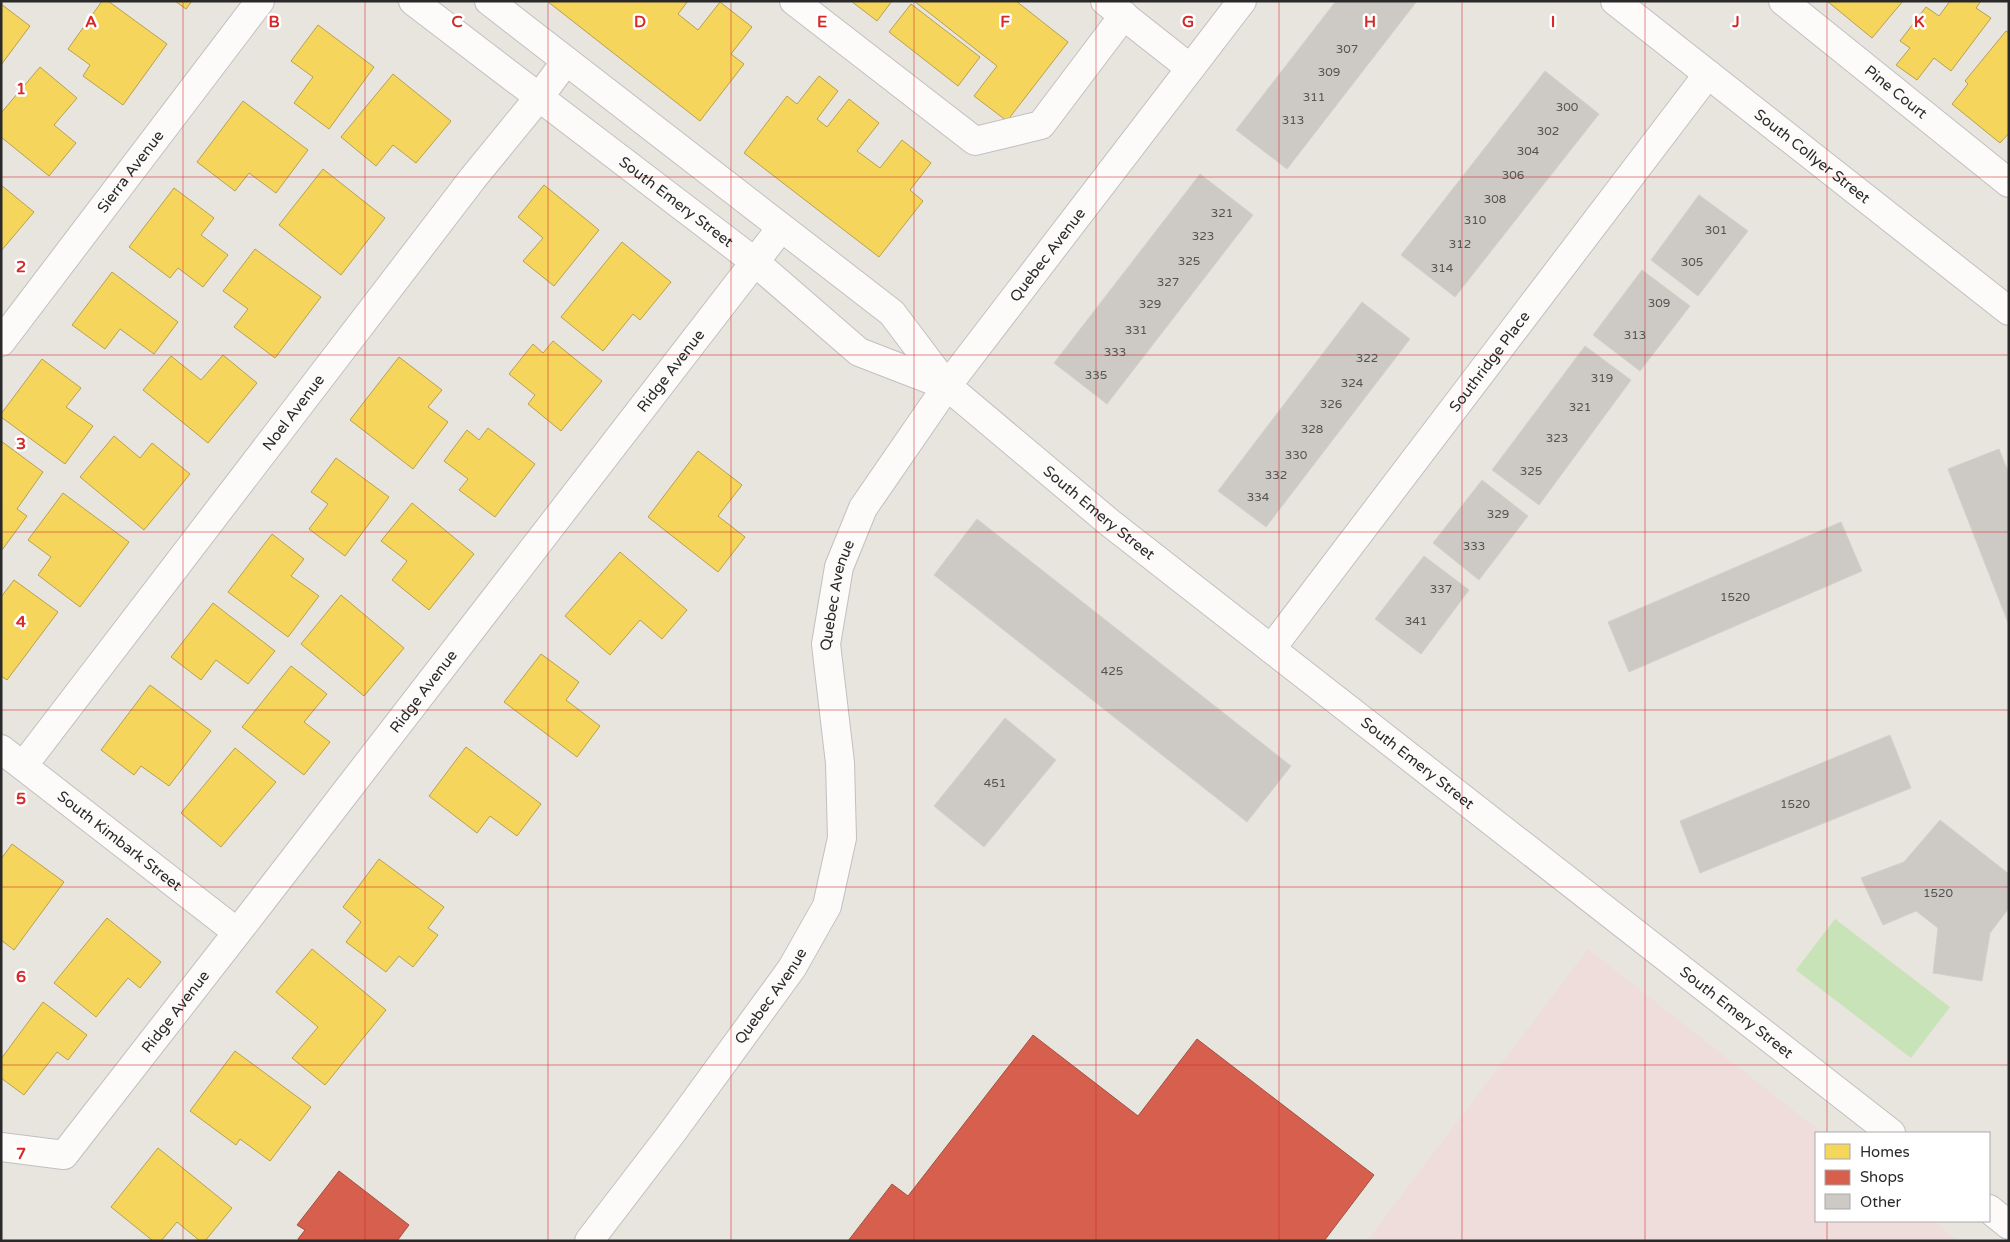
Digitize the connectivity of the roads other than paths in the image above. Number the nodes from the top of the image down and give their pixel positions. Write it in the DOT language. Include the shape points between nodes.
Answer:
graph roads {
  1 [pos="260,1"];
  2 [pos="413,1"];
  3 [pos="489,1"];
  4 [pos="794,1"];
  5 [pos="1242,1"];
  6 [pos="1615,1"];
  7 [pos="1783,1"];
  8 [pos="1115,8"];
  9 [pos="566,61"];
  10 [pos="1190,68"];
  11 [pos="1708,74"];
  12 [pos="540,96"];
  13 [pos="2009,183"];
  14 [pos="781,228"];
  15 [pos="755,262"];
  16 [pos="2009,311"];
  17 [pos="1,342"];
  18 [pos="947,386"];
  19 [pos="1271,649"];
  20 [pos="1,749"];
  21 [pos="23,766"];
  22 [pos="238,932"];
  23 [pos="1891,1132"];
  24 [pos="1,1147"];
  25 [pos="1990,1210"];
  26 [pos="2009,1225"];
  27 [pos="589,1241"];
  1 -- 17 [label="street, Sierra Avenue"];
  2 -- 12 [label="street, South Emery Street"];
  3 -- 9 [label="street, South Emery Street"];
  4 -- 8 [label="street" via="974,141 1041,125"];
  5 -- 10 [label="street, Quebec Avenue"];
  6 -- 11 [label="street, South Collyer Street"];
  7 -- 13 [label="street, Pine Court"];
  8 -- 10 [label="street"];
  9 -- 12 [label="street, Noel Avenue"];
  9 -- 14 [label="street, South Emery Street"];
  10 -- 18 [label="street, Quebec Avenue"];
  11 -- 16 [label="street, South Collyer Street"];
  11 -- 19 [label="street, Southridge Place"];
  12 -- 15 [label="street, South Emery Street"];
  12 -- 21 [label="street, Noel Avenue" via="473,178"];
  14 -- 15 [label="street, Ridge Avenue"];
  14 -- 18 [label="street, South Emery Street" via="892,313"];
  15 -- 18 [label="street, South Emery Street" via="859,352"];
  15 -- 22 [label="street, Ridge Avenue"];
  18 -- 19 [label="street, South Emery Street" via="1110,523"];
  18 -- 27 [label="street, Quebec Avenue" via="863,508 839,567 826,644 840,763 842,838 827,906 792,968"];
  19 -- 23 [label="street, South Emery Street"];
  20 -- 21 [label="street, South Kimbark Street"];
  21 -- 22 [label="street, South Kimbark Street"];
  22 -- 24 [label="street, Ridge Avenue" via="64,1155"];
  25 -- 26 [label="street"];
}
